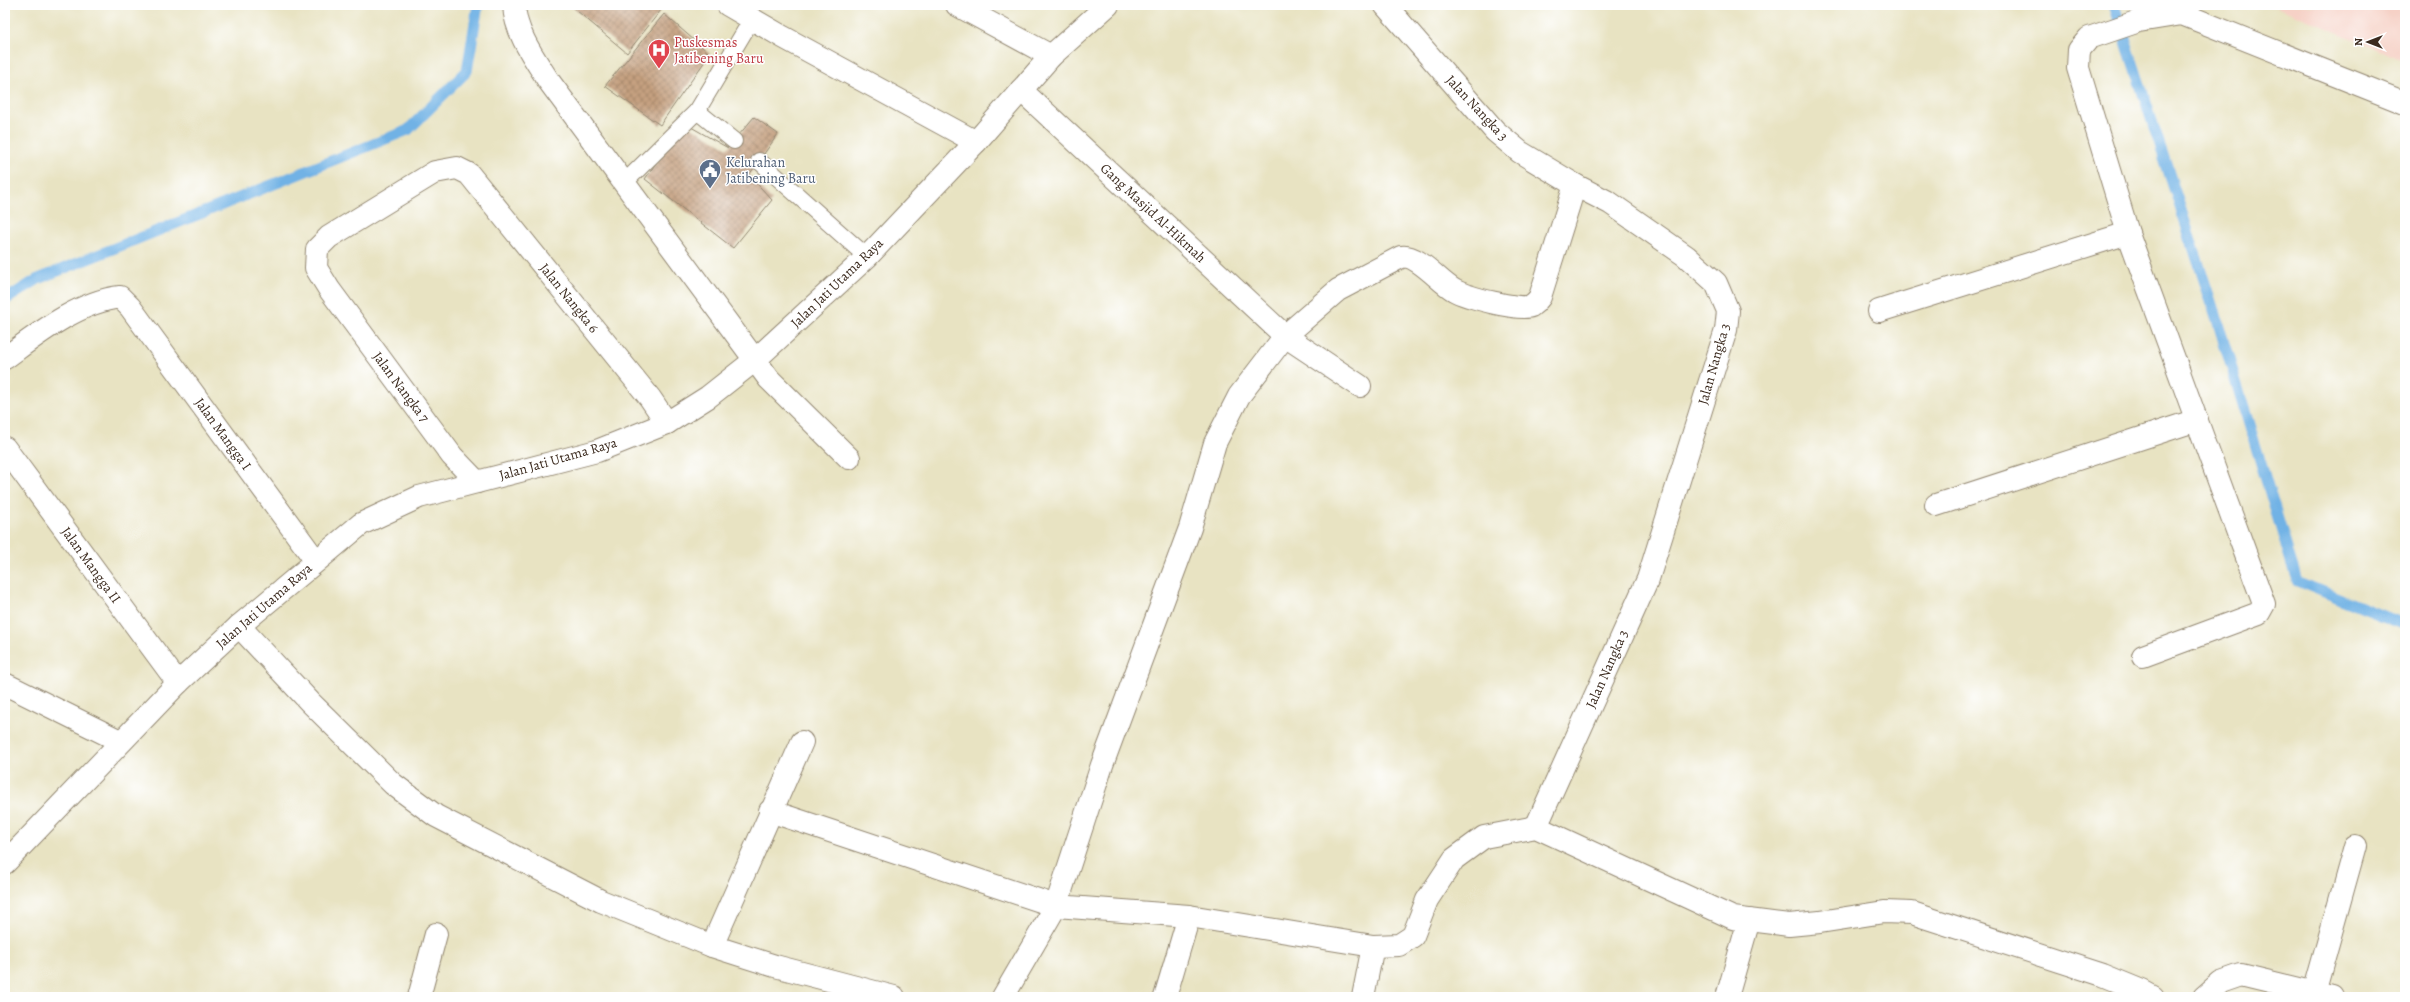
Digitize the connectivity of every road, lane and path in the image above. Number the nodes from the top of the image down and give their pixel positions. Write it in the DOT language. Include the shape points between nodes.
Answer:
graph roads {
  1 [pos="514,5"];
  2 [pos="728,5"];
  3 [pos="957,5"];
  4 [pos="1108,5"];
  5 [pos="1385,5"];
  6 [pos="752,19"];
  7 [pos="1052,56"];
  8 [pos="1021,90"];
  9 [pos="2405,103"];
  10 [pos="697,110"];
  11 [pos="734,141"];
  12 [pos="976,142"];
  13 [pos="759,161"];
  14 [pos="470,174"];
  15 [pos="624,183"];
  16 [pos="1575,185"];
  17 [pos="2128,233"];
  18 [pos="867,257"];
  19 [pos="1879,311"];
  20 [pos="1285,336"];
  21 [pos="5,358"];
  22 [pos="755,360"];
  23 [pos="1360,386"];
  24 [pos="2197,420"];
  25 [pos="667,424"];
  26 [pos="5,448"];
  27 [pos="849,458"];
  28 [pos="477,482"];
  29 [pos="1936,505"];
  30 [pos="316,561"];
  31 [pos="239,626"];
  32 [pos="2143,656"];
  33 [pos="178,683"];
  34 [pos="5,684"];
  35 [pos="120,741"];
  36 [pos="802,742"];
  37 [pos="770,811"];
  38 [pos="1536,827"];
  39 [pos="2355,846"];
  40 [pos="5,863"];
  41 [pos="1056,906"];
  42 [pos="1189,916"];
  43 [pos="1750,920"];
  44 [pos="436,934"];
  45 [pos="712,946"];
  46 [pos="1373,946"];
  47 [pos="2323,995"];
  48 [pos="419,997"];
  49 [pos="894,997"];
  50 [pos="1003,997"];
  51 [pos="1165,997"];
  52 [pos="1363,997"];
  53 [pos="1727,997"];
  54 [pos="2153,997"];
  55 [pos="2204,997"];
  1 -- 15 [label="street" via="514,14 527,46 548,80"];
  2 -- 6 [label="street"];
  3 -- 7 [label="street"];
  4 -- 7 [label="street, Jalan Jati Utama Raya"];
  5 -- 16 [label="street, Jalan Nangka 3" via="1495,131 1520,152"];
  6 -- 10 [label="lane"];
  6 -- 12 [label="street"];
  7 -- 8 [label="street, Jalan Jati Utama Raya"];
  8 -- 12 [label="street, Jalan Jati Utama Raya"];
  8 -- 20 [label="street, Gang Masjid Al-Hikmah"];
  9 -- 17 [label="street" via="2182,14 2139,22 2089,38 2079,50 2078,68"];
  10 -- 11 [label="lane"];
  10 -- 15 [label="lane"];
  12 -- 18 [label="street, Jalan Jati Utama Raya"];
  13 -- 18 [label="lane"];
  14 -- 25 [label="street, Jalan Nangka 6" via="650,398"];
  14 -- 28 [label="street, Jalan Nangka 7" via="457,168 435,172 329,237 317,249 316,268 452,456"];
  15 -- 22 [label="street"];
  16 -- 20 [label="street" via="1540,297 1532,306 1523,307 1470,298 1453,290 1412,257 1407,256 1338,290"];
  16 -- 38 [label="street, Jalan Nangka 3" via="1610,203 1686,256 1716,283 1728,311 1726,330 1648,578"];
  17 -- 19 [label="street"];
  17 -- 24 [label="street"];
  18 -- 22 [label="street, Jalan Jati Utama Raya"];
  20 -- 23 [label="street, Gang Masjid Al-Hikmah"];
  20 -- 41 [label="street" via="1239,396 1215,443 1190,528 1102,765"];
  21 -- 30 [label="street, Jalan Mangga I" via="66,317 105,298 120,297 130,307"];
  22 -- 25 [label="street, Jalan Jati Utama Raya" via="708,397"];
  22 -- 27 [label="street" via="769,379"];
  24 -- 29 [label="street"];
  24 -- 32 [label="street" via="2264,604 2259,613"];
  25 -- 28 [label="street, Jalan Jati Utama Raya" via="597,451"];
  26 -- 33 [label="street, Jalan Mangga II"];
  28 -- 30 [label="street, Jalan Jati Utama Raya" via="419,497 361,524"];
  30 -- 31 [label="street, Jalan Jati Utama Raya"];
  31 -- 33 [label="street, Jalan Jati Utama Raya"];
  31 -- 45 [label="street" via="310,702 394,784 436,816 601,901"];
  33 -- 35 [label="street, Jalan Jati Utama Raya"];
  34 -- 35 [label="street"];
  35 -- 40 [label="street, Jalan Jati Utama Raya"];
  36 -- 37 [label="street"];
  37 -- 41 [label="street"];
  37 -- 45 [label="street"];
  38 -- 43 [label="street" via="1733,918"];
  38 -- 46 [label="street" via="1484,837 1454,859 1427,900 1413,936 1399,945"];
  39 -- 47 [label="street"];
  41 -- 42 [label="street"];
  41 -- 50 [label="street"];
  42 -- 46 [label="street"];
  42 -- 51 [label="street"];
  43 -- 53 [label="street"];
  43 -- 54 [label="street" via="1789,924 1884,912 1912,913 2103,975"];
  44 -- 48 [label="street"];
  45 -- 49 [label="street" via="775,966"];
  46 -- 52 [label="street"];
  47 -- 55 [label="street" via="2241,975 2221,982"];
}
